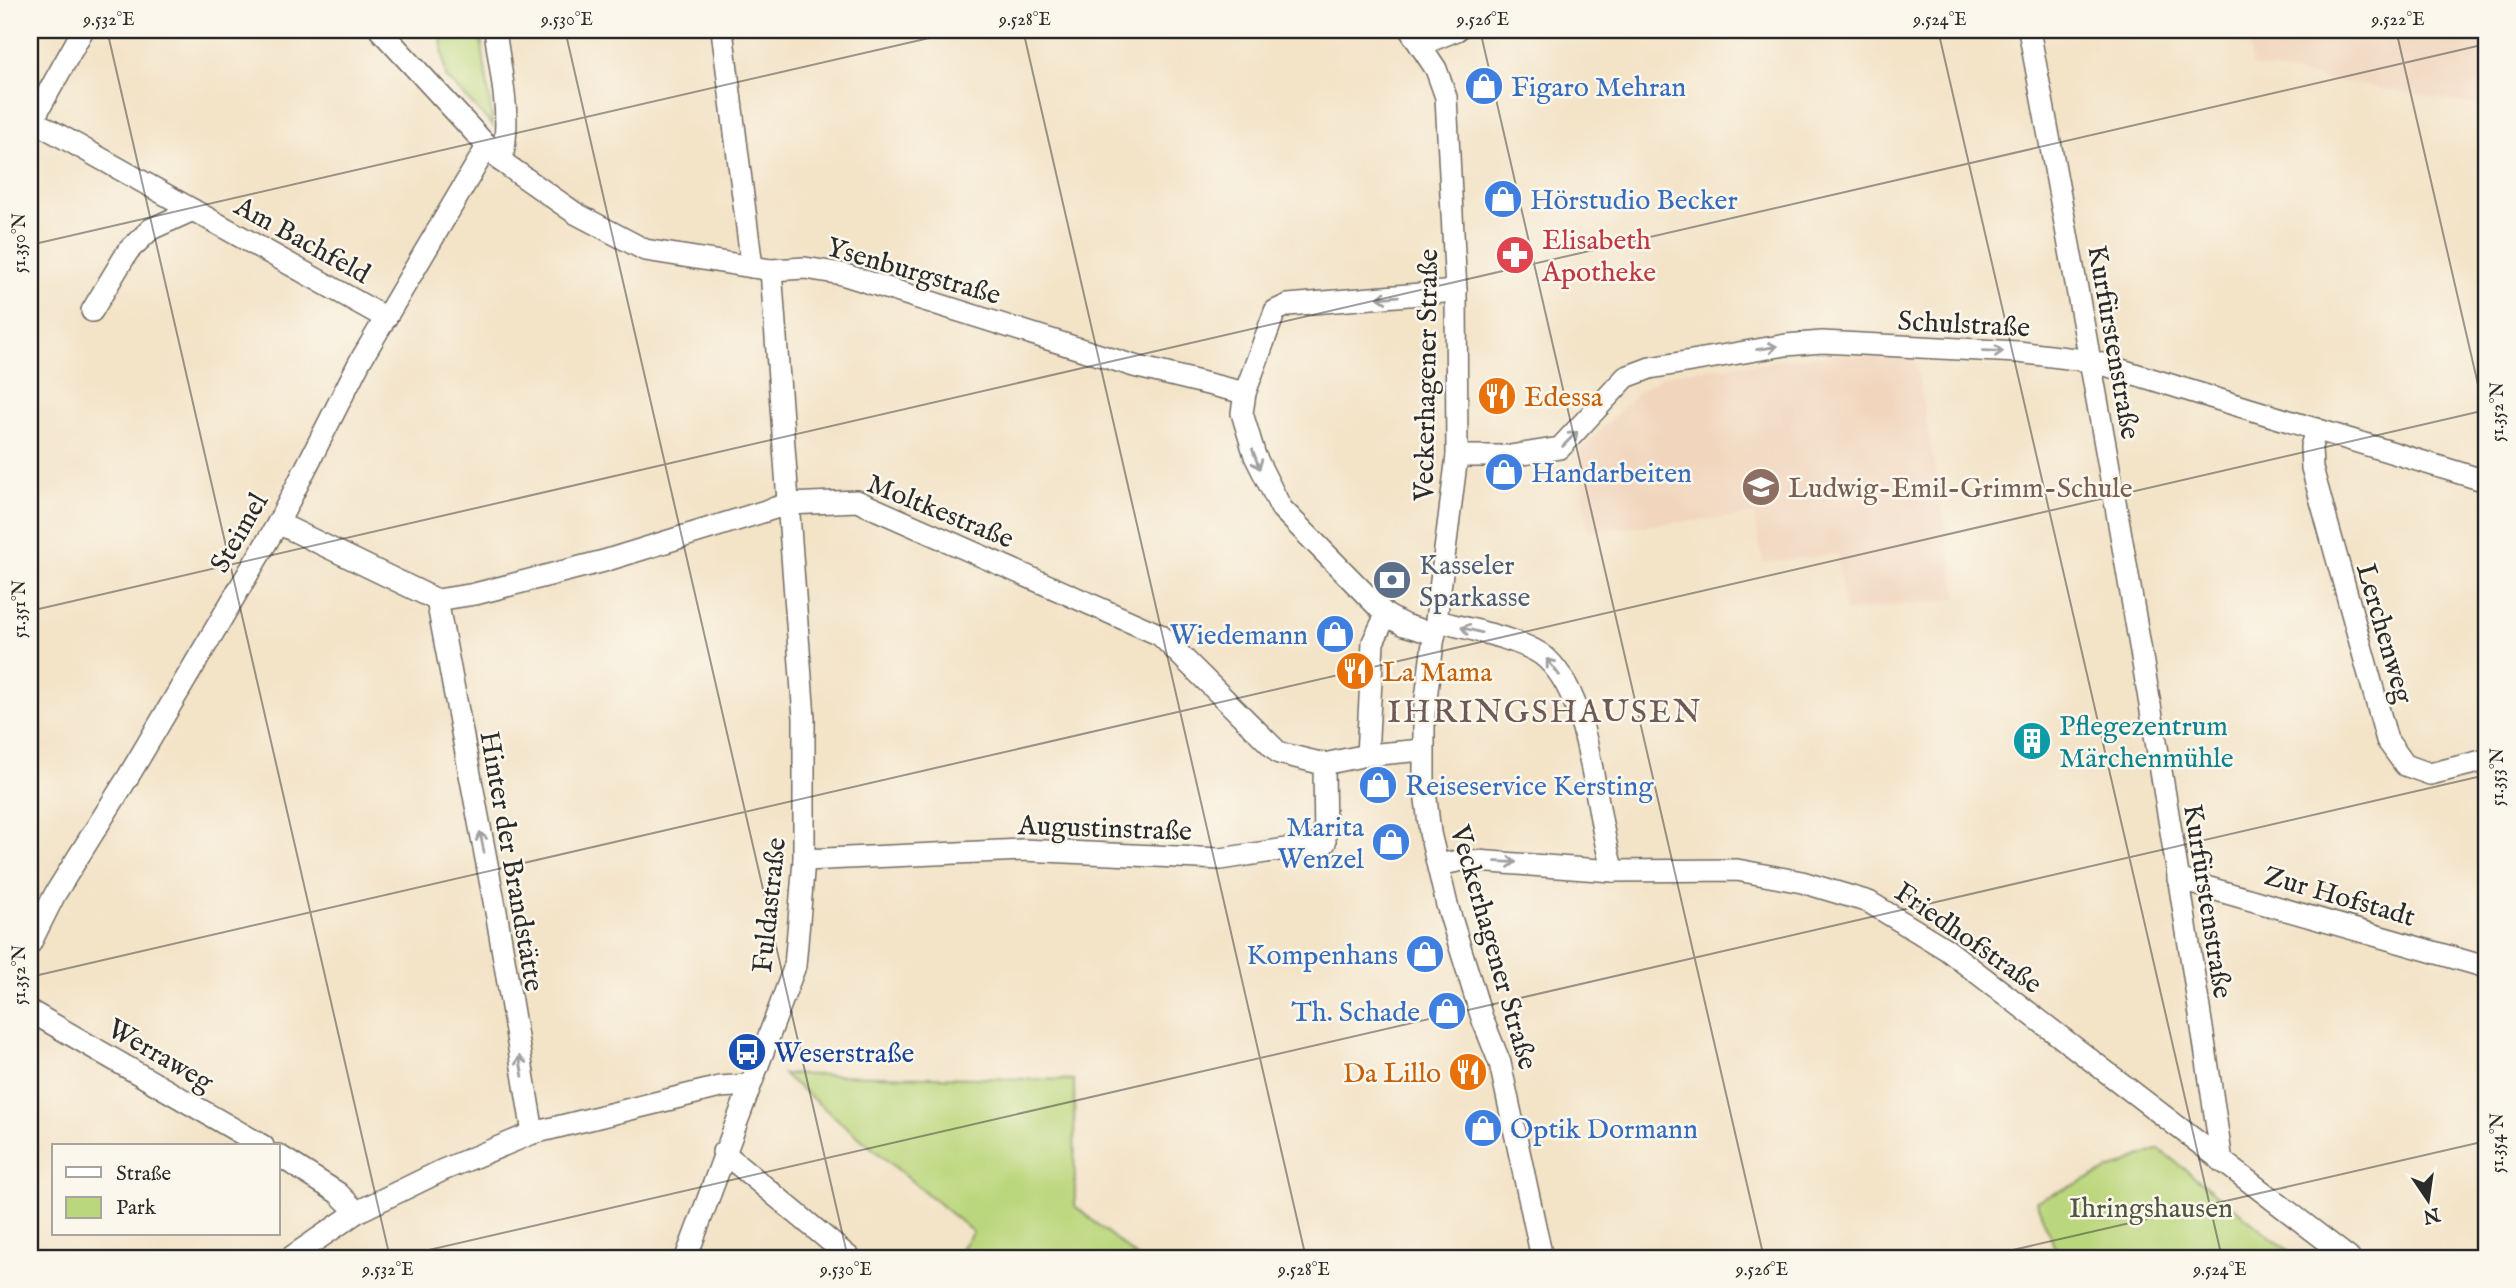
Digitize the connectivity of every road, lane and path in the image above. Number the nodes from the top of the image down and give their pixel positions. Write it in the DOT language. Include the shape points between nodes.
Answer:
graph roads {
  1 [pos="83,30"];
  2 [pos="380,30"];
  3 [pos="495,30"];
  4 [pos="722,30"];
  5 [pos="1457,30"];
  6 [pos="2029,30"];
  7 [pos="1415,37"];
  8 [pos="31,122"];
  9 [pos="495,153"];
  10 [pos="193,210"];
  11 [pos="761,269"];
  12 [pos="1456,291"];
  13 [pos="92,311"];
  14 [pos="386,318"];
  15 [pos="2092,360"];
  16 [pos="1245,393"];
  17 [pos="2316,429"];
  18 [pos="1457,456"];
  19 [pos="2486,481"];
  20 [pos="788,504"];
  21 [pos="278,523"];
  22 [pos="437,600"];
  23 [pos="1386,615"];
  24 [pos="1436,628"];
  25 [pos="1423,750"];
  26 [pos="1367,755"];
  27 [pos="2486,760"];
  28 [pos="1324,764"];
  29 [pos="804,860"];
  30 [pos="1438,865"];
  31 [pos="1613,871"];
  32 [pos="2178,879"];
  33 [pos="30,944"];
  34 [pos="2486,967"];
  35 [pos="30,1011"];
  36 [pos="749,1085"];
  37 [pos="533,1133"];
  38 [pos="260,1144"];
  39 [pos="723,1152"];
  40 [pos="280,1156"];
  41 [pos="2222,1162"];
  42 [pos="357,1212"];
  43 [pos="290,1258"];
  44 [pos="686,1258"];
  45 [pos="850,1258"];
  46 [pos="1542,1258"];
  47 [pos="2348,1258"];
  1 -- 8 [label="street"];
  2 -- 9 [label="street, Ysenburgstraße"];
  3 -- 9 [label="street" via="506,146"];
  4 -- 11 [label="street, Fuldastraße"];
  5 -- 7 [label="street"];
  6 -- 15 [label="street, Kurfürstenstraße"];
  7 -- 12 [label="street, Veckerhagener Straße" via="1436,69 1446,97"];
  8 -- 10 [label="street, Am Bachfeld"];
  9 -- 11 [label="street, Ysenburgstraße" via="575,213 645,250"];
  9 -- 14 [label="street, Steimel"];
  10 -- 13 [label="street, Am Bachfeld" via="151,229 128,251"];
  10 -- 14 [label="street, Am Bachfeld"];
  11 -- 16 [label="street, Ysenburgstraße" via="805,268 875,282 1134,366"];
  11 -- 20 [label="street, Fuldastraße"];
  12 -- 16 [label="street, one-way" via="1288,306 1275,311"];
  12 -- 18 [label="street, Veckerhagener Straße"];
  14 -- 21 [label="street, Steimel" via="319,437"];
  15 -- 17 [label="street, Schulstraße"];
  18 -- 15 [label="street, Schulstraße, one-way" via="1510,456 1559,448 1626,377 1650,368 1786,345 1822,342"];
  15 -- 32 [label="street, Kurfürstenstraße"];
  16 -- 23 [label="street, one-way" via="1242,413 1255,456 1281,508"];
  17 -- 19 [label="street, Schulstraße"];
  17 -- 27 [label="street, Lerchenweg" via="2312,468 2387,740 2405,765 2430,774"];
  18 -- 24 [label="street, Veckerhagener Straße"];
  20 -- 22 [label="street, Moltkestraße" via="604,561"];
  20 -- 28 [label="street, Moltkestraße" via="857,501 1160,635 1279,753"];
  20 -- 29 [label="street, Fuldastraße" via="804,718"];
  21 -- 22 [label="street"];
  21 -- 33 [label="street, Steimel" via="55,894"];
  37 -- 22 [label="street, Hinter der Brandstätte, one-way"];
  23 -- 24 [label="street" via="1404,625"];
  23 -- 26 [label="street" via="1373,642"];
  24 -- 25 [label="street, Veckerhagener Straße"];
  31 -- 24 [label="street, one-way" via="1579,712 1564,682 1546,658 1506,639"];
  25 -- 26 [label="street, Moltkestraße"];
  25 -- 30 [label="street, Veckerhagener Straße" via="1430,833"];
  26 -- 28 [label="street, Moltkestraße"];
  28 -- 29 [label="street, Augustinstraße" via="1325,843 1220,859 1022,849"];
  29 -- 36 [label="street, Fuldastraße" via="795,966"];
  30 -- 31 [label="street, Friedhofstraße, one-way" via="1463,860"];
  30 -- 46 [label="street, Veckerhagener Straße" via="1482,1018 1500,1063"];
  31 -- 41 [label="street, Friedhofstraße" via="1737,870 1802,882 1869,902 1946,949"];
  32 -- 34 [label="street, Zur Hofstadt"];
  32 -- 41 [label="street, Kurfürstenstraße"];
  35 -- 38 [label="street, Werraweg"];
  36 -- 37 [label="street" via="720,1087"];
  36 -- 39 [label="street"];
  37 -- 42 [label="street"];
  39 -- 44 [label="street"];
  39 -- 45 [label="street"];
  40 -- 42 [label="street" via="338,1193"];
  41 -- 47 [label="street, Friedhofstraße"];
  42 -- 43 [label="street"];
}
